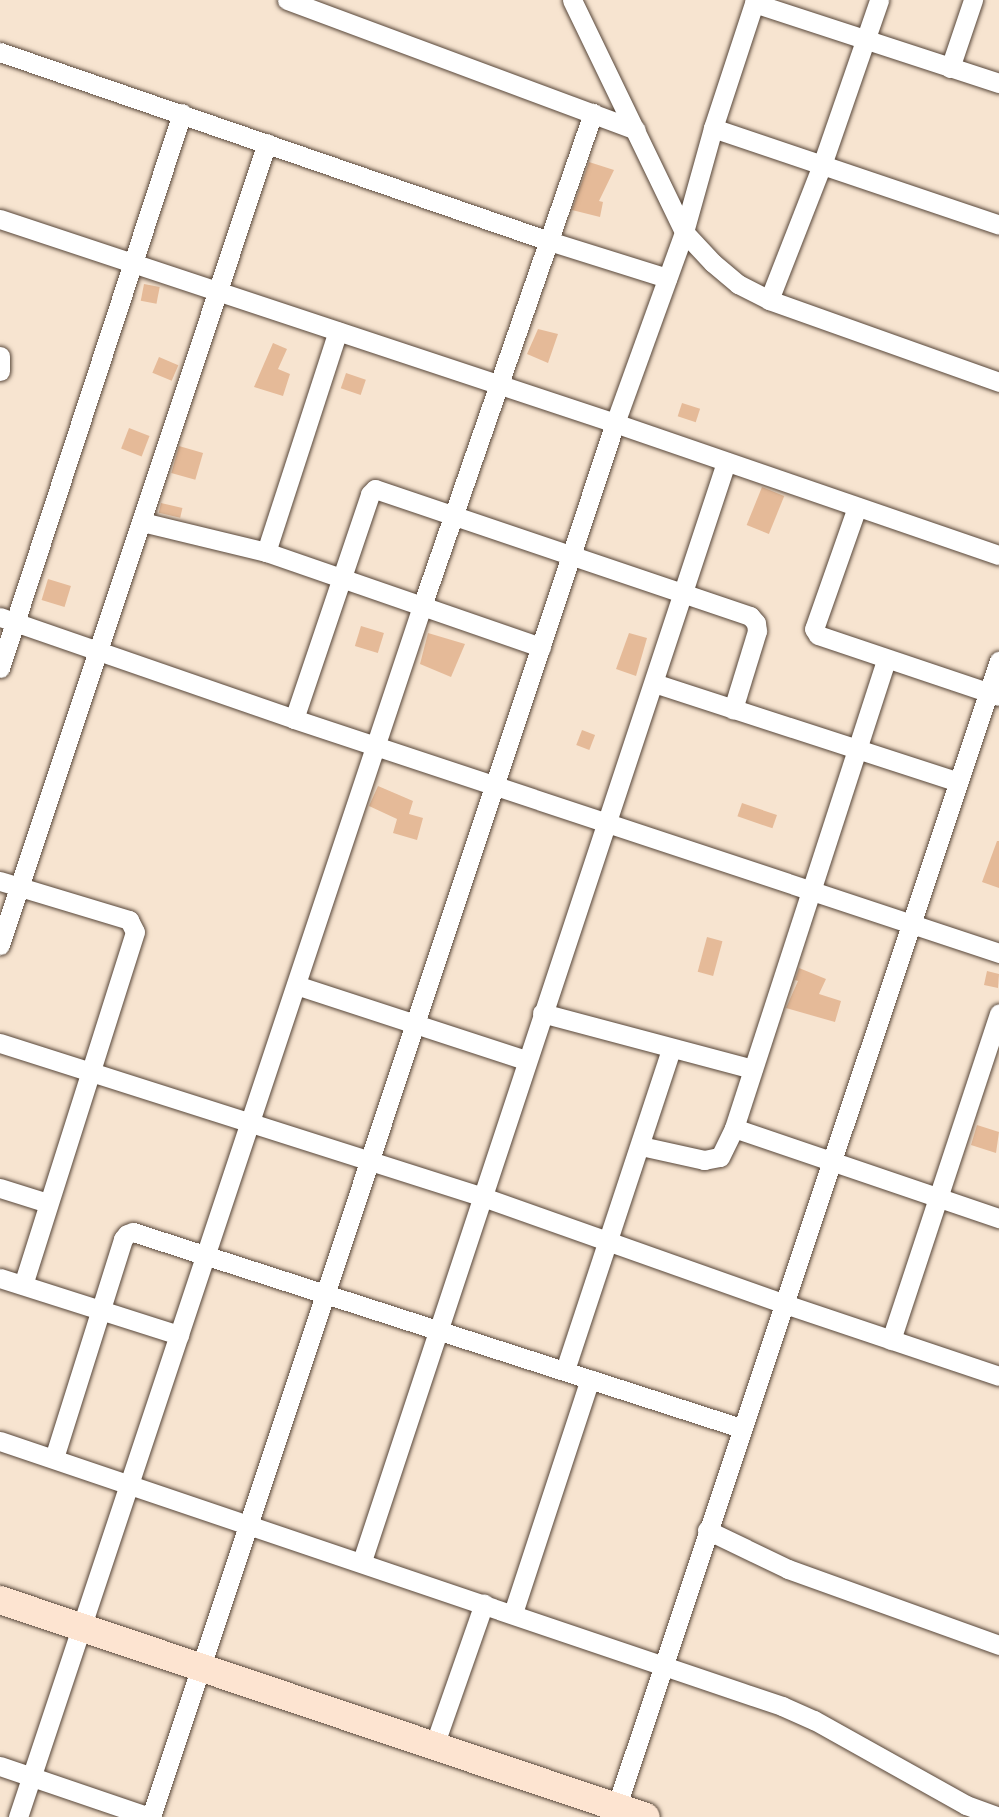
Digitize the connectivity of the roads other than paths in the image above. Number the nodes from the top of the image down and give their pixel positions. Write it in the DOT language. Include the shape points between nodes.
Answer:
graph roads {
  1 [pos="286,0"];
  2 [pos="572,0"];
  3 [pos="879,0"];
  4 [pos="973,0"];
  5 [pos="755,1"];
  6 [pos="865,41"];
  7 [pos="0,52"];
  8 [pos="950,68"];
  9 [pos="999,83"];
  10 [pos="182,113"];
  11 [pos="593,113"];
  12 [pos="712,128"];
  13 [pos="636,130"];
  14 [pos="267,143"];
  15 [pos="822,164"];
  16 [pos="0,219"];
  17 [pos="999,225"];
  18 [pos="684,232"];
  19 [pos="549,241"];
  20 [pos="133,262"];
  21 [pos="667,278"];
  22 [pos="216,291"];
  23 [pos="769,300"];
  24 [pos="338,331"];
  25 [pos="0,356"];
  26 [pos="0,371"];
  27 [pos="999,382"];
  28 [pos="498,384"];
  29 [pos="615,423"];
  30 [pos="726,462"];
  31 [pos="857,507"];
  32 [pos="454,517"];
  33 [pos="142,522"];
  34 [pos="266,552"];
  35 [pos="999,555"];
  36 [pos="570,556"];
  37 [pos="341,578"];
  38 [pos="683,594"];
  39 [pos="422,606"];
  40 [pos="8,620"];
  41 [pos="541,647"];
  42 [pos="97,651"];
  43 [pos="886,659"];
  44 [pos="999,661"];
  45 [pos="0,667"];
  46 [pos="654,683"];
  47 [pos="994,695"];
  48 [pos="733,709"];
  49 [pos="294,719"];
  50 [pos="375,745"];
  51 [pos="857,749"];
  52 [pos="958,782"];
  53 [pos="495,784"];
  54 [pos="607,823"];
  55 [pos="0,881"];
  56 [pos="20,886"];
  57 [pos="812,890"];
  58 [pos="911,923"];
  59 [pos="0,944"];
  60 [pos="999,953"];
  61 [pos="296,985"];
  62 [pos="542,1013"];
  63 [pos="999,1013"];
  64 [pos="415,1024"];
  65 [pos="0,1044"];
  66 [pos="671,1049"];
  67 [pos="525,1060"];
  68 [pos="753,1069"];
  69 [pos="91,1072"];
  70 [pos="250,1121"];
  71 [pos="734,1128"];
  72 [pos="641,1146"];
  73 [pos="371,1160"];
  74 [pos="830,1161"];
  75 [pos="0,1188"];
  76 [pos="480,1196"];
  77 [pos="938,1197"];
  78 [pos="48,1203"];
  79 [pos="999,1218"];
  80 [pos="609,1242"];
  81 [pos="204,1253"];
  82 [pos="0,1278"];
  83 [pos="23,1285"];
  84 [pos="326,1293"];
  85 [pos="782,1303"];
  86 [pos="99,1311"];
  87 [pos="436,1329"];
  88 [pos="179,1335"];
  89 [pos="891,1339"];
  90 [pos="565,1370"];
  91 [pos="999,1376"];
  92 [pos="590,1379"];
  93 [pos="741,1428"];
  94 [pos="0,1441"];
  95 [pos="54,1458"];
  96 [pos="129,1483"];
  97 [pos="250,1523"];
  98 [pos="707,1530"];
  99 [pos="362,1561"];
  100 [pos="0,1600"];
  101 [pos="484,1603"];
  102 [pos="513,1613"];
  103 [pos="83,1627"];
  104 [pos="999,1645"];
  105 [pos="662,1666"];
  106 [pos="202,1668"];
  107 [pos="434,1746"];
  108 [pos="0,1766"];
  109 [pos="31,1778"];
  110 [pos="615,1812"];
  111 [pos="18,1817"];
  112 [pos="151,1817"];
  113 [pos="646,1817"];
  114 [pos="999,1817"];
  1 -- 11 [label="street"];
  2 -- 13 [label="street"];
  3 -- 6 [label="street"];
  4 -- 8 [label="street"];
  5 -- 6 [label="street"];
  5 -- 12 [label="street"];
  6 -- 8 [label="street"];
  6 -- 15 [label="street"];
  7 -- 10 [label="street"];
  8 -- 9 [label="street"];
  10 -- 14 [label="street"];
  10 -- 20 [label="street"];
  11 -- 13 [label="street"];
  11 -- 19 [label="street"];
  12 -- 15 [label="street"];
  12 -- 18 [label="street"];
  13 -- 18 [label="street"];
  14 -- 19 [label="street"];
  14 -- 22 [label="street"];
  15 -- 17 [label="street"];
  15 -- 23 [label="street"];
  16 -- 20 [label="street"];
  18 -- 21 [label="street"];
  18 -- 23 [label="street" via="738,284"];
  19 -- 21 [label="street"];
  19 -- 28 [label="street"];
  20 -- 22 [label="street"];
  20 -- 40 [label="street"];
  21 -- 29 [label="street"];
  22 -- 24 [label="street"];
  22 -- 33 [label="street"];
  23 -- 27 [label="street"];
  24 -- 28 [label="street"];
  24 -- 34 [label="street"];
  25 -- 26 [label="street"];
  28 -- 29 [label="street"];
  28 -- 32 [label="street"];
  29 -- 30 [label="street"];
  29 -- 36 [label="street"];
  30 -- 31 [label="street"];
  30 -- 38 [label="street"];
  31 -- 35 [label="street"];
  31 -- 43 [label="street" via="814,629 818,635"];
  32 -- 36 [label="street"];
  32 -- 37 [label="street" via="375,489"];
  32 -- 39 [label="street"];
  33 -- 34 [label="street"];
  33 -- 42 [label="street"];
  34 -- 37 [label="street"];
  36 -- 38 [label="street"];
  36 -- 41 [label="street"];
  37 -- 39 [label="street"];
  37 -- 49 [label="street"];
  38 -- 46 [label="street"];
  38 -- 48 [label="street" via="756,622"];
  39 -- 41 [label="street"];
  39 -- 50 [label="street"];
  40 -- 42 [label="street"];
  40 -- 45 [label="street"];
  41 -- 53 [label="street"];
  42 -- 49 [label="street"];
  42 -- 56 [label="street"];
  43 -- 47 [label="street"];
  43 -- 51 [label="street"];
  44 -- 47 [label="street"];
  46 -- 48 [label="street"];
  46 -- 54 [label="street"];
  47 -- 52 [label="street"];
  48 -- 51 [label="street"];
  49 -- 50 [label="street"];
  50 -- 53 [label="street"];
  50 -- 61 [label="street"];
  51 -- 52 [label="street"];
  51 -- 57 [label="street"];
  52 -- 58 [label="street"];
  53 -- 54 [label="street"];
  53 -- 64 [label="street"];
  54 -- 57 [label="street"];
  54 -- 62 [label="street"];
  55 -- 56 [label="street"];
  56 -- 59 [label="street"];
  56 -- 69 [label="street" via="134,925"];
  57 -- 58 [label="street"];
  57 -- 68 [label="street"];
  58 -- 60 [label="street"];
  58 -- 74 [label="street"];
  61 -- 64 [label="street"];
  61 -- 70 [label="street"];
  62 -- 66 [label="street"];
  62 -- 67 [label="street"];
  63 -- 77 [label="street"];
  64 -- 67 [label="street"];
  64 -- 73 [label="street"];
  65 -- 69 [label="street"];
  66 -- 68 [label="street"];
  66 -- 72 [label="street"];
  67 -- 76 [label="street"];
  68 -- 71 [label="street"];
  69 -- 70 [label="street"];
  69 -- 78 [label="street"];
  70 -- 73 [label="street"];
  70 -- 81 [label="street"];
  71 -- 72 [label="street" via="714,1161"];
  71 -- 74 [label="street"];
  72 -- 80 [label="street"];
  73 -- 76 [label="street"];
  73 -- 84 [label="street"];
  74 -- 77 [label="street"];
  74 -- 85 [label="street"];
  75 -- 78 [label="street"];
  76 -- 80 [label="street"];
  76 -- 87 [label="street"];
  77 -- 79 [label="street"];
  77 -- 89 [label="street"];
  78 -- 83 [label="street"];
  80 -- 85 [label="street"];
  80 -- 90 [label="street"];
  81 -- 84 [label="street"];
  81 -- 86 [label="street" via="134,1232 127,1234"];
  81 -- 88 [label="street"];
  82 -- 83 [label="street"];
  83 -- 86 [label="street"];
  84 -- 87 [label="street"];
  84 -- 97 [label="street"];
  85 -- 89 [label="street"];
  85 -- 93 [label="street"];
  86 -- 88 [label="street"];
  86 -- 95 [label="street"];
  87 -- 90 [label="street"];
  87 -- 99 [label="street"];
  88 -- 96 [label="street"];
  89 -- 91 [label="street"];
  90 -- 92 [label="street"];
  92 -- 93 [label="street"];
  92 -- 102 [label="street"];
  93 -- 98 [label="street"];
  94 -- 95 [label="street"];
  95 -- 96 [label="street"];
  96 -- 97 [label="street"];
  96 -- 103 [label="street"];
  97 -- 99 [label="street"];
  97 -- 106 [label="street"];
  98 -- 104 [label="street" via="788,1569"];
  98 -- 105 [label="street"];
  99 -- 101 [label="street"];
  100 -- 103 [label="street"];
  101 -- 102 [label="street"];
  101 -- 107 [label="street"];
  102 -- 105 [label="street"];
  103 -- 106 [label="street"];
  103 -- 109 [label="street"];
  105 -- 110 [label="street"];
  105 -- 114 [label="street" via="814,1720 966,1805"];
  106 -- 107 [label="street"];
  106 -- 112 [label="street"];
  107 -- 110 [label="street"];
  108 -- 109 [label="street"];
  109 -- 111 [label="street"];
  109 -- 112 [label="street"];
  110 -- 113 [label="street"];
}
